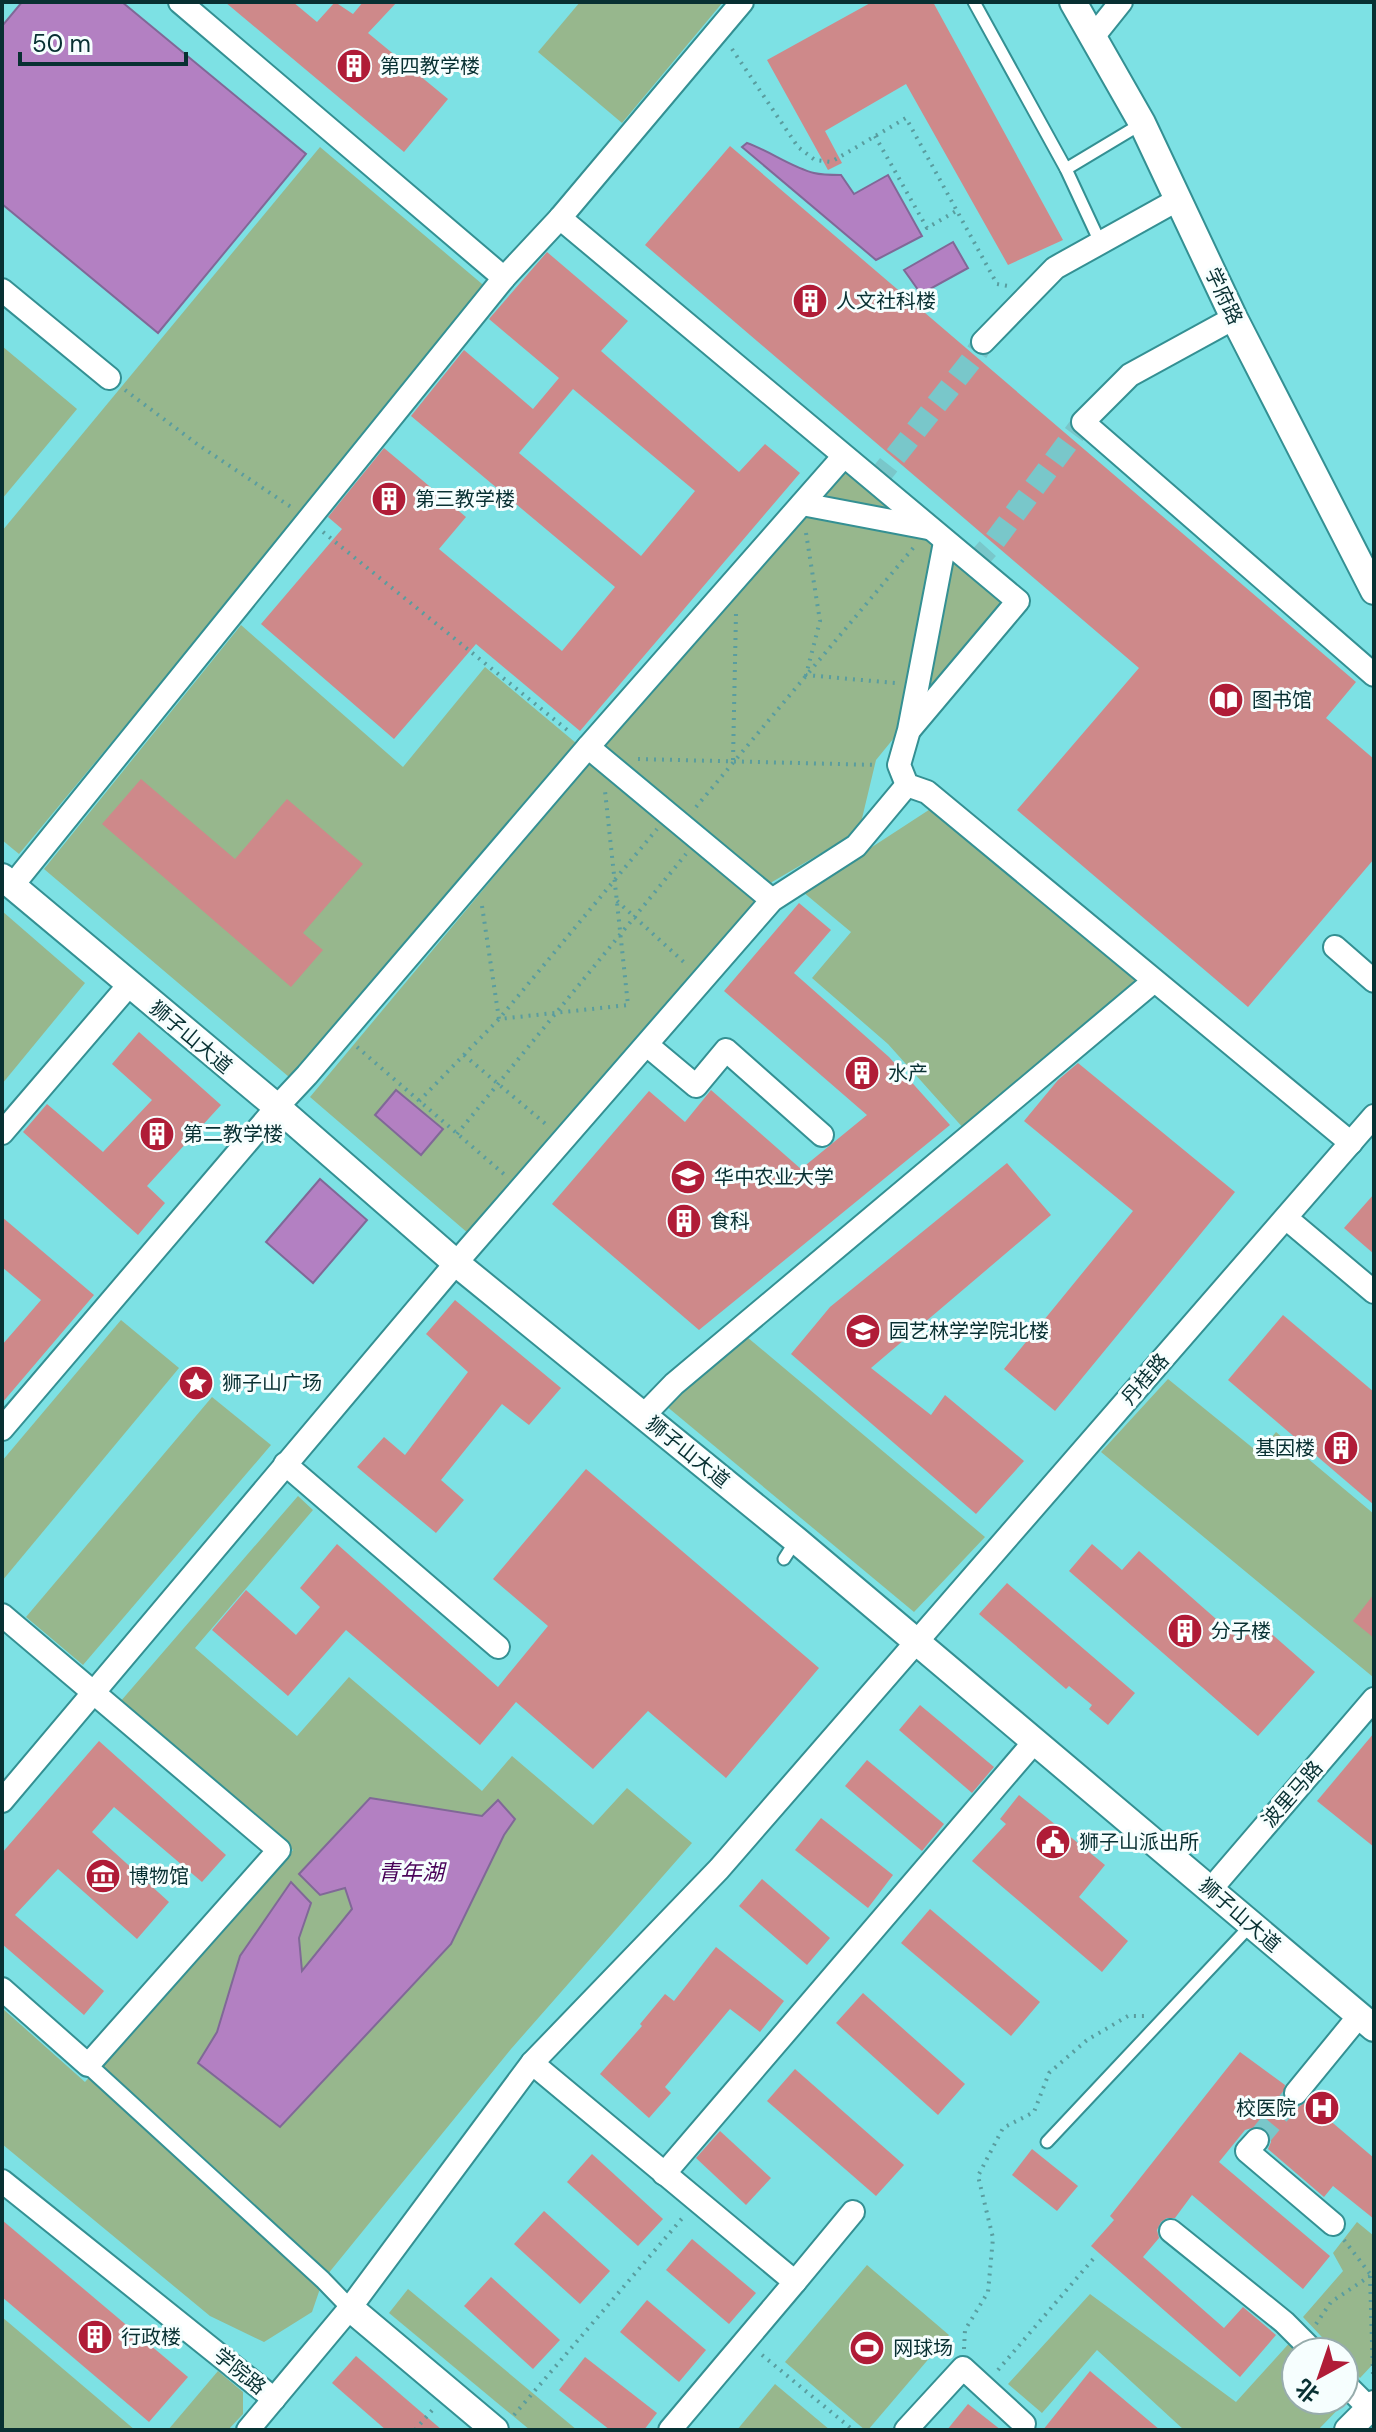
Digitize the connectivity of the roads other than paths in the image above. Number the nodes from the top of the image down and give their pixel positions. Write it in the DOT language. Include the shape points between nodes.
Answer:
graph roads {
  1 [pos="180,2"];
  2 [pos="742,2"];
  3 [pos="974,2"];
  4 [pos="1073,2"];
  5 [pos="1121,2"];
  6 [pos="1093,37"];
  7 [pos="1142,123"];
  8 [pos="1066,169"];
  9 [pos="1179,199"];
  10 [pos="560,218"];
  11 [pos="1100,242"];
  12 [pos="504,278"];
  13 [pos="2,290"];
  14 [pos="1234,318"];
  15 [pos="983,342"];
  16 [pos="109,378"];
  17 [pos="843,457"];
  18 [pos="802,504"];
  19 [pos="937,536"];
  20 [pos="1374,591"];
  21 [pos="1374,675"];
  22 [pos="909,730"];
  23 [pos="595,753"];
  24 [pos="903,775"];
  25 [pos="7,881"];
  26 [pos="772,900"];
  27 [pos="1335,947"];
  28 [pos="1154,981"];
  29 [pos="1374,981"];
  30 [pos="129,985"];
  31 [pos="647,1045"];
  32 [pos="277,1107"];
  33 [pos="1374,1116"];
  34 [pos="2,1133"];
  35 [pos="822,1135"];
  36 [pos="1351,1143"];
  37 [pos="1286,1218"];
  38 [pos="456,1263"];
  39 [pos="1374,1292"];
  40 [pos="643,1416"];
  41 [pos="2,1429"];
  42 [pos="285,1464"];
  43 [pos="2,1615"];
  44 [pos="917,1642"];
  45 [pos="498,1647"];
  46 [pos="94,1693"];
  47 [pos="1374,1699"];
  48 [pos="1035,1741"];
  49 [pos="2,1801"];
  50 [pos="1211,1889"];
  51 [pos="1251,1925"];
  52 [pos="2,1989"];
  53 [pos="1367,2022"];
  54 [pos="532,2063"];
  55 [pos="88,2065"];
  56 [pos="1296,2093"];
  57 [pos="1257,2140"];
  58 [pos="1047,2142"];
  59 [pos="664,2174"];
  60 [pos="2,2181"];
  61 [pos="853,2212"];
  62 [pos="1333,2224"];
  63 [pos="1171,2231"];
  64 [pos="795,2282"];
  65 [pos="350,2308"];
  66 [pos="1298,2336"];
  67 [pos="274,2399"];
  68 [pos="1372,2406"];
  69 [pos="503,2424"];
  70 [pos="1024,2424"];
  71 [pos="248,2430"];
  72 [pos="670,2430"];
  73 [pos="906,2430"];
  74 [pos="1348,2430"];
  1 -- 12 [label="street"];
  2 -- 10 [label="street"];
  3 -- 8 [label="lane"];
  4 -- 6 [label="street, 学府路"];
  5 -- 6 [label="street"];
  6 -- 7 [label="street, 学府路"];
  7 -- 8 [label="lane"];
  7 -- 9 [label="street, 学府路"];
  8 -- 11 [label="lane"];
  9 -- 11 [label="street"];
  9 -- 14 [label="street, 学府路"];
  10 -- 12 [label="street"];
  10 -- 17 [label="street"];
  11 -- 15 [label="street" via="1055,268"];
  12 -- 25 [label="street"];
  13 -- 16 [label="street"];
  14 -- 20 [label="street, 学府路"];
  14 -- 21 [label="street" via="1130,375 1083,422"];
  17 -- 18 [label="street"];
  17 -- 19 [label="street"];
  18 -- 19 [label="street"];
  18 -- 23 [label="street"];
  19 -- 22 [label="street"];
  19 -- 22 [label="street" via="1018,601"];
  22 -- 24 [label="street"];
  23 -- 26 [label="street"];
  23 -- 32 [label="street" via="478,876"];
  24 -- 26 [label="street" via="856,846"];
  24 -- 28 [label="street"];
  25 -- 30 [label="street, 狮子山大道"];
  26 -- 31 [label="street"];
  27 -- 29 [label="street"];
  28 -- 36 [label="street"];
  28 -- 40 [label="street" via="674,1384"];
  30 -- 32 [label="street, 狮子山大道"];
  30 -- 34 [label="street"];
  31 -- 35 [label="street" via="696,1086 726,1050"];
  31 -- 38 [label="street"];
  32 -- 38 [label="street, 狮子山大道"];
  32 -- 41 [label="street"];
  33 -- 36 [label="street, 丹桂路"];
  36 -- 37 [label="street, 丹桂路"];
  37 -- 39 [label="street"];
  37 -- 44 [label="street, 丹桂路"];
  38 -- 40 [label="street, 狮子山大道"];
  38 -- 42 [label="street"];
  40 -- 44 [label="street, 狮子山大道" via="790,1549"];
  42 -- 45 [label="street"];
  42 -- 46 [label="street"];
  43 -- 46 [label="street"];
  44 -- 48 [label="street, 狮子山大道"];
  44 -- 54 [label="street, 丹桂路" via="719,1869"];
  46 -- 49 [label="street"];
  46 -- 55 [label="street" via="279,1850"];
  47 -- 50 [label="street, 波里马路"];
  48 -- 50 [label="street, 狮子山大道"];
  48 -- 59 [label="street"];
  50 -- 51 [label="street, 狮子山大道"];
  51 -- 53 [label="street, 狮子山大道"];
  51 -- 58 [label="lane"];
  52 -- 55 [label="street"];
  53 -- 56 [label="street"];
  54 -- 59 [label="street"];
  54 -- 65 [label="street, 学院路"];
  55 -- 65 [label="street"];
  57 -- 62 [label="street" via="1247,2151"];
  59 -- 64 [label="street"];
  60 -- 67 [label="street, 学院路"];
  61 -- 64 [label="street"];
  63 -- 66 [label="street"];
  64 -- 72 [label="street"];
  65 -- 67 [label="street, 学院路"];
  65 -- 69 [label="street"];
  67 -- 71 [label="street"];
  68 -- 74 [label="street"];
  70 -- 73 [label="street" via="963,2368"];
}
